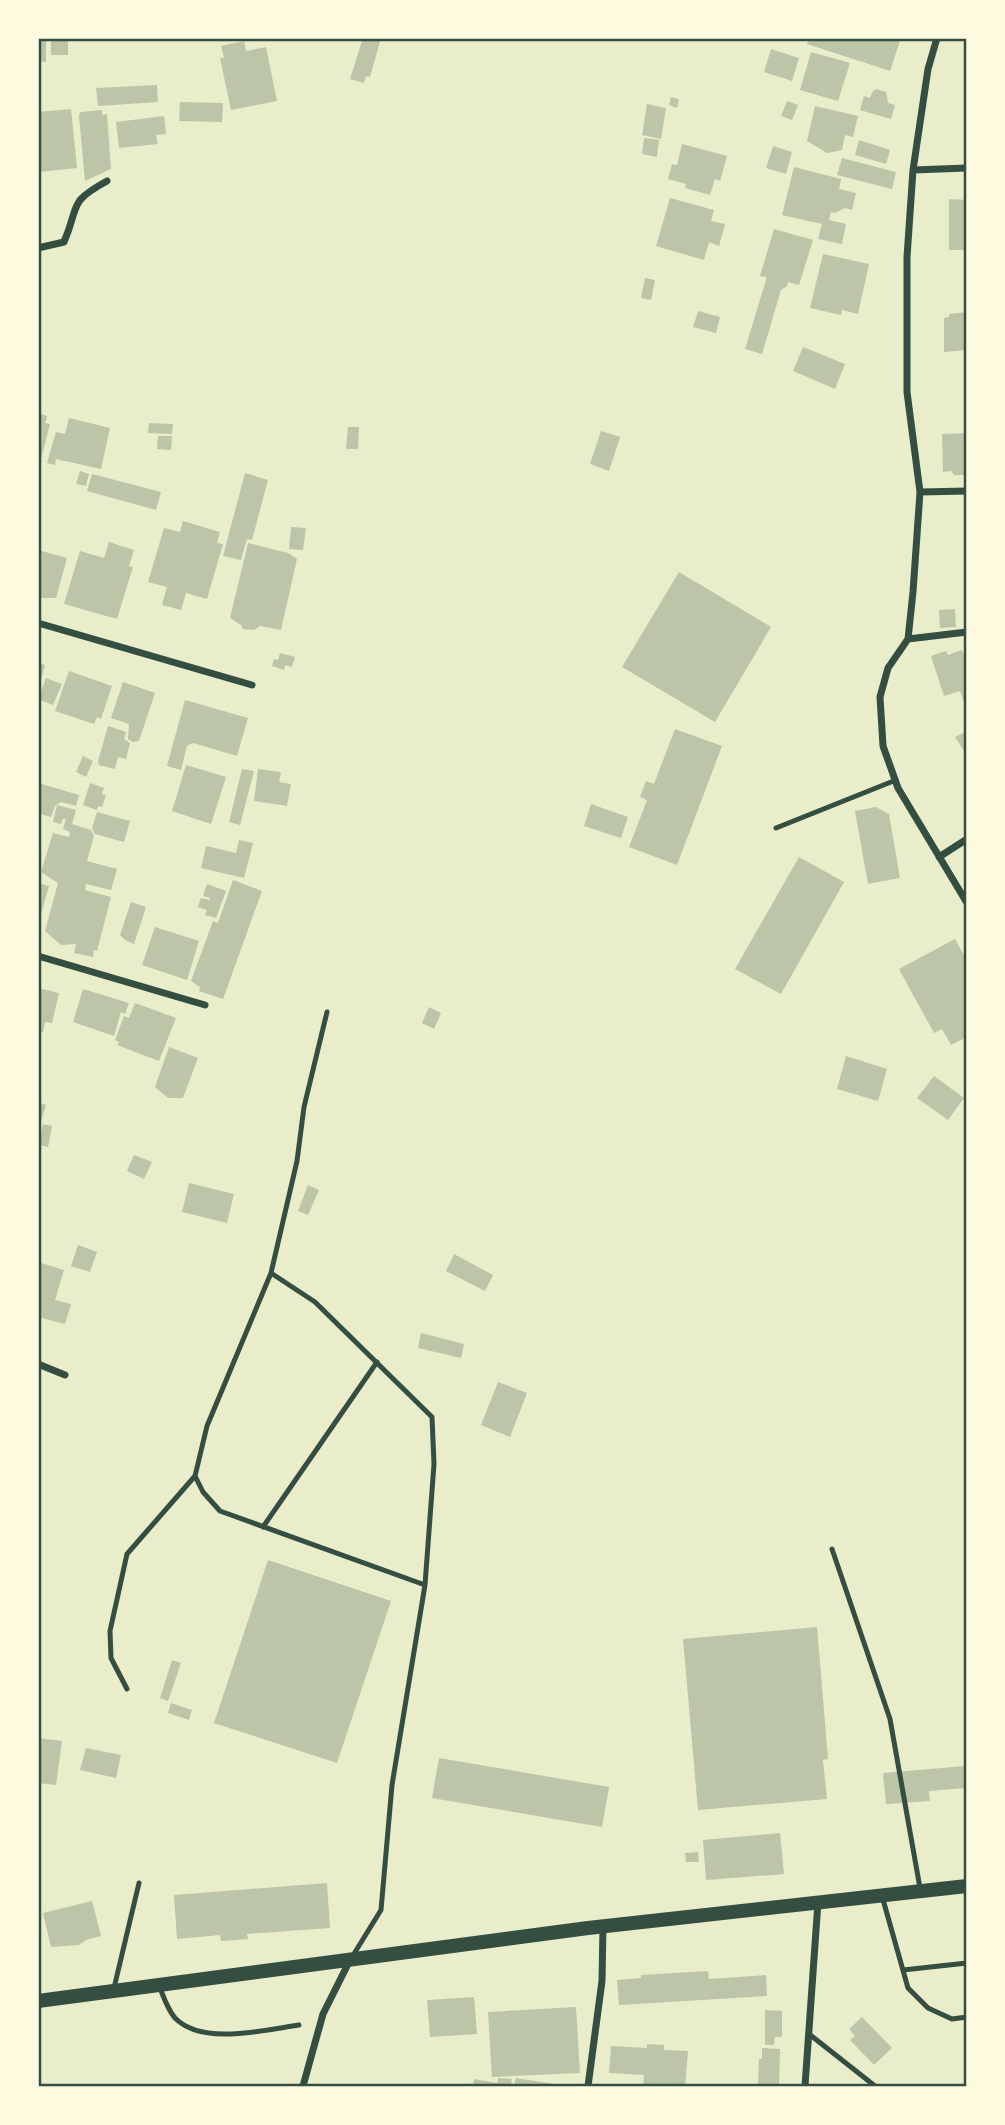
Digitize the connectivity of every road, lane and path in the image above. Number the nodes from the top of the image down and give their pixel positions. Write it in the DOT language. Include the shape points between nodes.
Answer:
graph roads {
  1 [pos="937,38"];
  2 [pos="967,168"];
  3 [pos="913,170"];
  4 [pos="107,181"];
  5 [pos="38,248"];
  6 [pos="967,491"];
  7 [pos="920,492"];
  8 [pos="38,623"];
  9 [pos="967,632"];
  10 [pos="908,639"];
  11 [pos="252,684"];
  12 [pos="896,780"];
  13 [pos="776,828"];
  14 [pos="967,839"];
  15 [pos="939,857"];
  16 [pos="967,903"];
  17 [pos="38,956"];
  18 [pos="205,1005"];
  19 [pos="327,1013"];
  20 [pos="271,1273"];
  21 [pos="377,1362"];
  22 [pos="38,1364"];
  23 [pos="65,1375"];
  24 [pos="195,1476"];
  25 [pos="263,1527"];
  26 [pos="832,1549"];
  27 [pos="425,1585"];
  28 [pos="127,1689"];
  29 [pos="139,1883"];
  30 [pos="967,1886"];
  31 [pos="920,1891"];
  32 [pos="882,1896"];
  33 [pos="818,1901"];
  34 [pos="603,1926"];
  35 [pos="350,1960"];
  36 [pos="967,1963"];
  37 [pos="903,1970"];
  38 [pos="159,1985"];
  39 [pos="114,1991"];
  40 [pos="38,2001"];
  41 [pos="967,2017"];
  42 [pos="299,2025"];
  43 [pos="809,2035"];
  44 [pos="303,2087"];
  45 [pos="588,2087"];
  46 [pos="805,2087"];
  47 [pos="876,2087"];
  1 -- 3 [label="street"];
  2 -- 3 [label="street"];
  3 -- 7 [label="street" via="905,315 907,392"];
  4 -- 5 [label="street" via="76,203 64,242"];
  6 -- 7 [label="street"];
  7 -- 10 [label="street"];
  8 -- 11 [label="street"];
  9 -- 10 [label="street"];
  10 -- 12 [label="street" via="888,668 880,697 883,746"];
  12 -- 13 [label="lane"];
  12 -- 15 [label="street"];
  14 -- 15 [label="street"];
  15 -- 16 [label="street"];
  17 -- 18 [label="street"];
  19 -- 20 [label="lane"];
  20 -- 21 [label="lane" via="315,1303"];
  20 -- 24 [label="lane" via="207,1426"];
  21 -- 25 [label="lane"];
  21 -- 27 [label="lane" via="432,1416 435,1464"];
  22 -- 23 [label="street"];
  24 -- 25 [label="lane" via="220,1511"];
  24 -- 28 [label="lane" via="127,1555 110,1631 111,1658"];
  25 -- 27 [label="lane"];
  26 -- 31 [label="lane" via="890,1719"];
  27 -- 35 [label="lane" via="392,1785 381,1910"];
  29 -- 39 [label="lane"];
  30 -- 31 [label="main road"];
  31 -- 32 [label="main road"];
  32 -- 33 [label="main road"];
  32 -- 37 [label="lane"];
  33 -- 34 [label="main road"];
  33 -- 43 [label="street"];
  34 -- 35 [label="main road"];
  34 -- 45 [label="street" via="602,1981"];
  35 -- 38 [label="main road"];
  35 -- 44 [label="street" via="323,2014"];
  36 -- 37 [label="lane"];
  37 -- 41 [label="lane" via="908,1988 928,2008 953,2019"];
  38 -- 39 [label="main road"];
  38 -- 42 [label="lane" via="173,2015 194,2031 223,2035"];
  39 -- 40 [label="main road"];
  43 -- 46 [label="street"];
  43 -- 47 [label="lane"];
}
